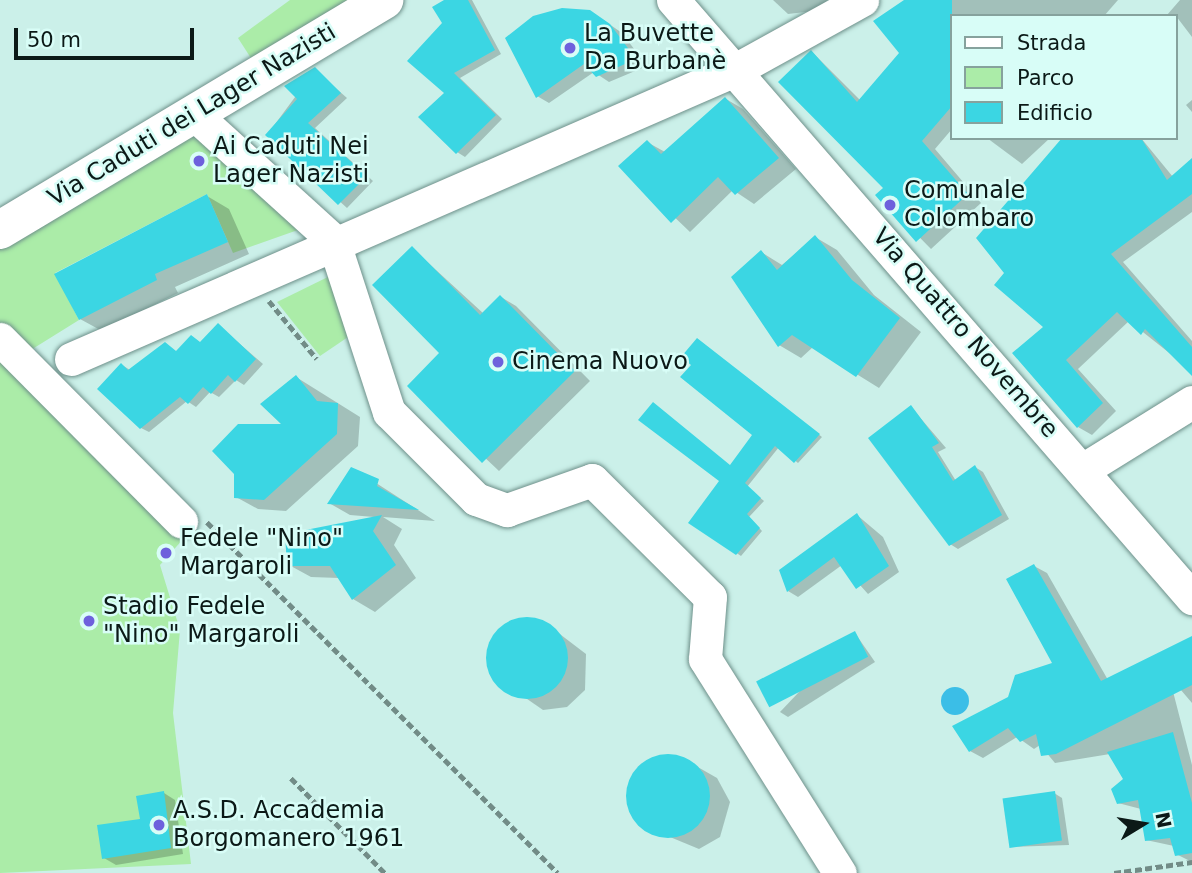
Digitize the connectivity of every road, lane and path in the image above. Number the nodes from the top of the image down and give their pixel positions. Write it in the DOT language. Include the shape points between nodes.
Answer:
graph roads {
  1 [pos="384,0"];
  2 [pos="673,0"];
  3 [pos="862,0"];
  4 [pos="737,69"];
  5 [pos="194,114"];
  6 [pos="0,230"];
  7 [pos="333,240"];
  8 [pos="250,278"];
  9 [pos="0,339"];
  10 [pos="71,359"];
  11 [pos="317,359"];
  12 [pos="1192,402"];
  13 [pos="1084,469"];
  14 [pos="191,518"];
  15 [pos="1192,598"];
  16 [pos="291,778"];
  17 [pos="1192,862"];
  18 [pos="386,873"];
  19 [pos="558,873"];
  20 [pos="841,873"];
  21 [pos="1114,873"];
  1 -- 5 [label="main road, Via Caduti dei Lager Nazisti"];
  2 -- 4 [label="street, Via Quattro Novembre"];
  3 -- 4 [label="street"];
  4 -- 7 [label="street"];
  4 -- 13 [label="street, Via Quattro Novembre"];
  5 -- 6 [label="main road, Via Caduti dei Lager Nazisti"];
  5 -- 7 [label="street"];
  7 -- 8 [label="street"];
  7 -- 20 [label="street" via="389,412 477,499 507,510 592,480 710,597 705,659"];
  8 -- 10 [label="street"];
  8 -- 11 [label="path"];
  9 -- 14 [label="street"];
  12 -- 13 [label="street"];
  13 -- 15 [label="street, Via Quattro Novembre"];
  14 -- 19 [label="path"];
  16 -- 18 [label="path"];
  17 -- 21 [label="path"];
}
